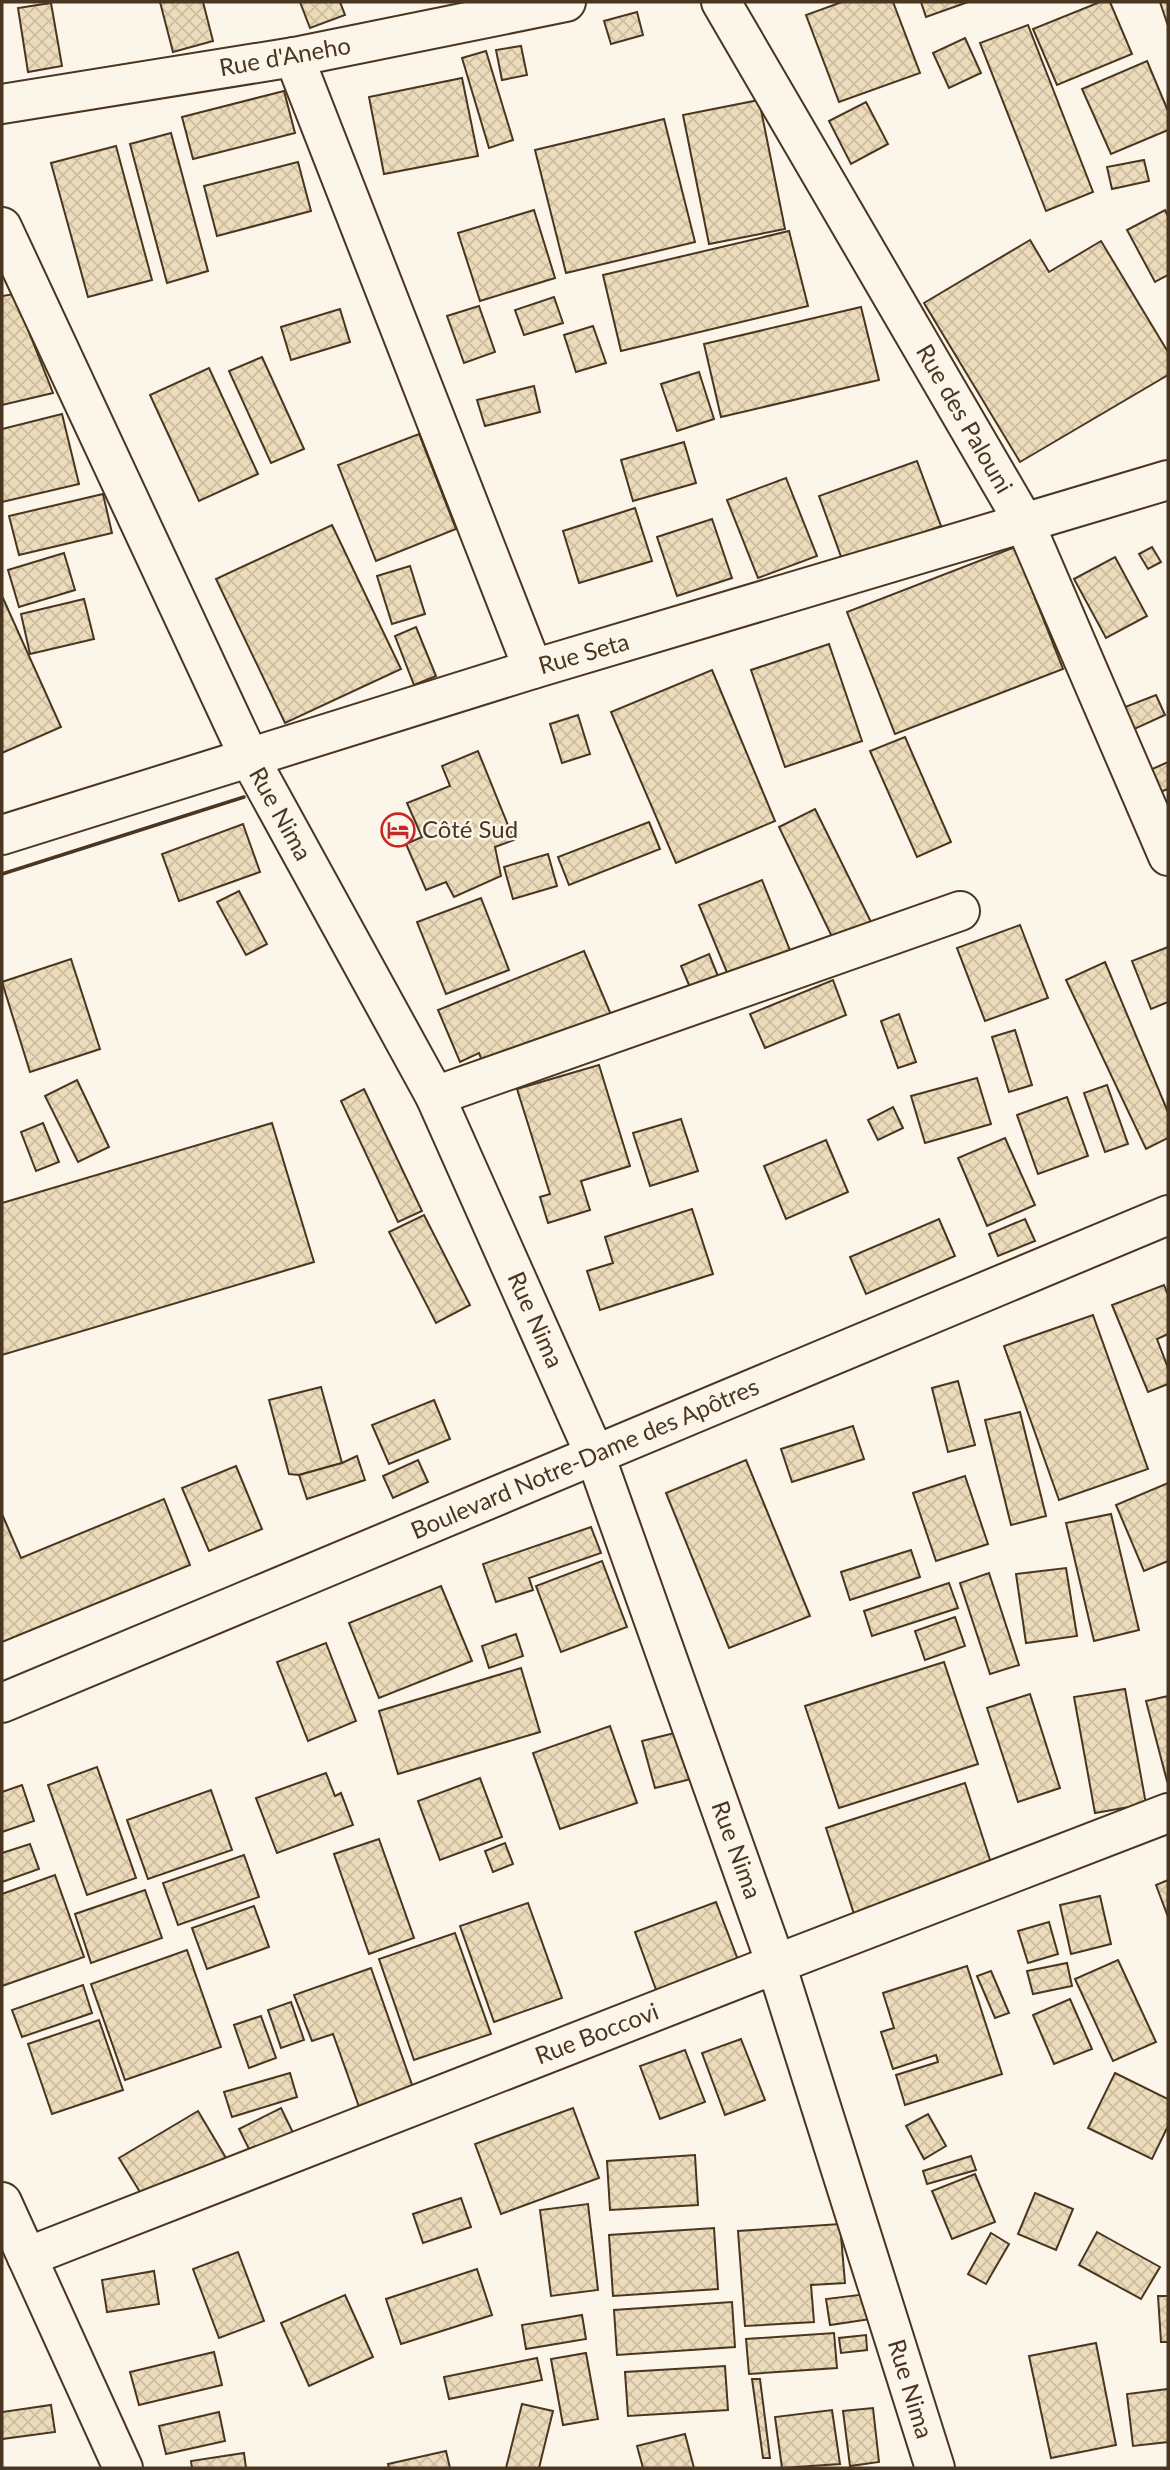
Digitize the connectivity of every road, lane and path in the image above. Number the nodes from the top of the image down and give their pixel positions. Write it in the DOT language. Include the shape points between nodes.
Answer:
graph roads {
  1 [pos="566,2"];
  2 [pos="721,2"];
  3 [pos="294,57"];
  4 [pos="2,104"];
  5 [pos="2,227"];
  6 [pos="1168,480"];
  7 [pos="1025,524"];
  8 [pos="533,668"];
  9 [pos="250,759"];
  10 [pos="2,835"];
  11 [pos="1168,856"];
  12 [pos="960,911"];
  13 [pos="435,1096"];
  14 [pos="1168,1215"];
  15 [pos="595,1455"];
  16 [pos="2,1703"];
  17 [pos="1168,1814"];
  18 [pos="776,1964"];
  19 [pos="2,2202"];
  20 [pos="27,2257"];
  21 [pos="123,2468"];
  22 [pos="935,2468"];
  1 -- 3 [label="street, Rue d'Aneho"];
  2 -- 7 [label="street, Rue des Palouni"];
  3 -- 4 [label="street, Rue d'Aneho"];
  3 -- 8 [label="street"];
  5 -- 9 [label="street, Rue Nima"];
  6 -- 7 [label="street, Rue Seta"];
  7 -- 8 [label="street, Rue Seta"];
  7 -- 11 [label="street, Rue des Palouni"];
  8 -- 9 [label="street, Rue Seta"];
  9 -- 10 [label="street, Rue Seta"];
  9 -- 13 [label="street, Rue Nima"];
  12 -- 13 [label="street"];
  13 -- 15 [label="street, Rue Nima"];
  14 -- 15 [label="street, Boulevard Notre-Dame des Apôtres"];
  15 -- 16 [label="street, Boulevard Notre-Dame des Apôtres"];
  15 -- 18 [label="street, Rue Nima"];
  17 -- 18 [label="street, Rue Boccovi"];
  18 -- 20 [label="street, Rue Boccovi"];
  18 -- 22 [label="street, Rue Nima"];
  19 -- 20 [label="street"];
  20 -- 21 [label="street"];
}
